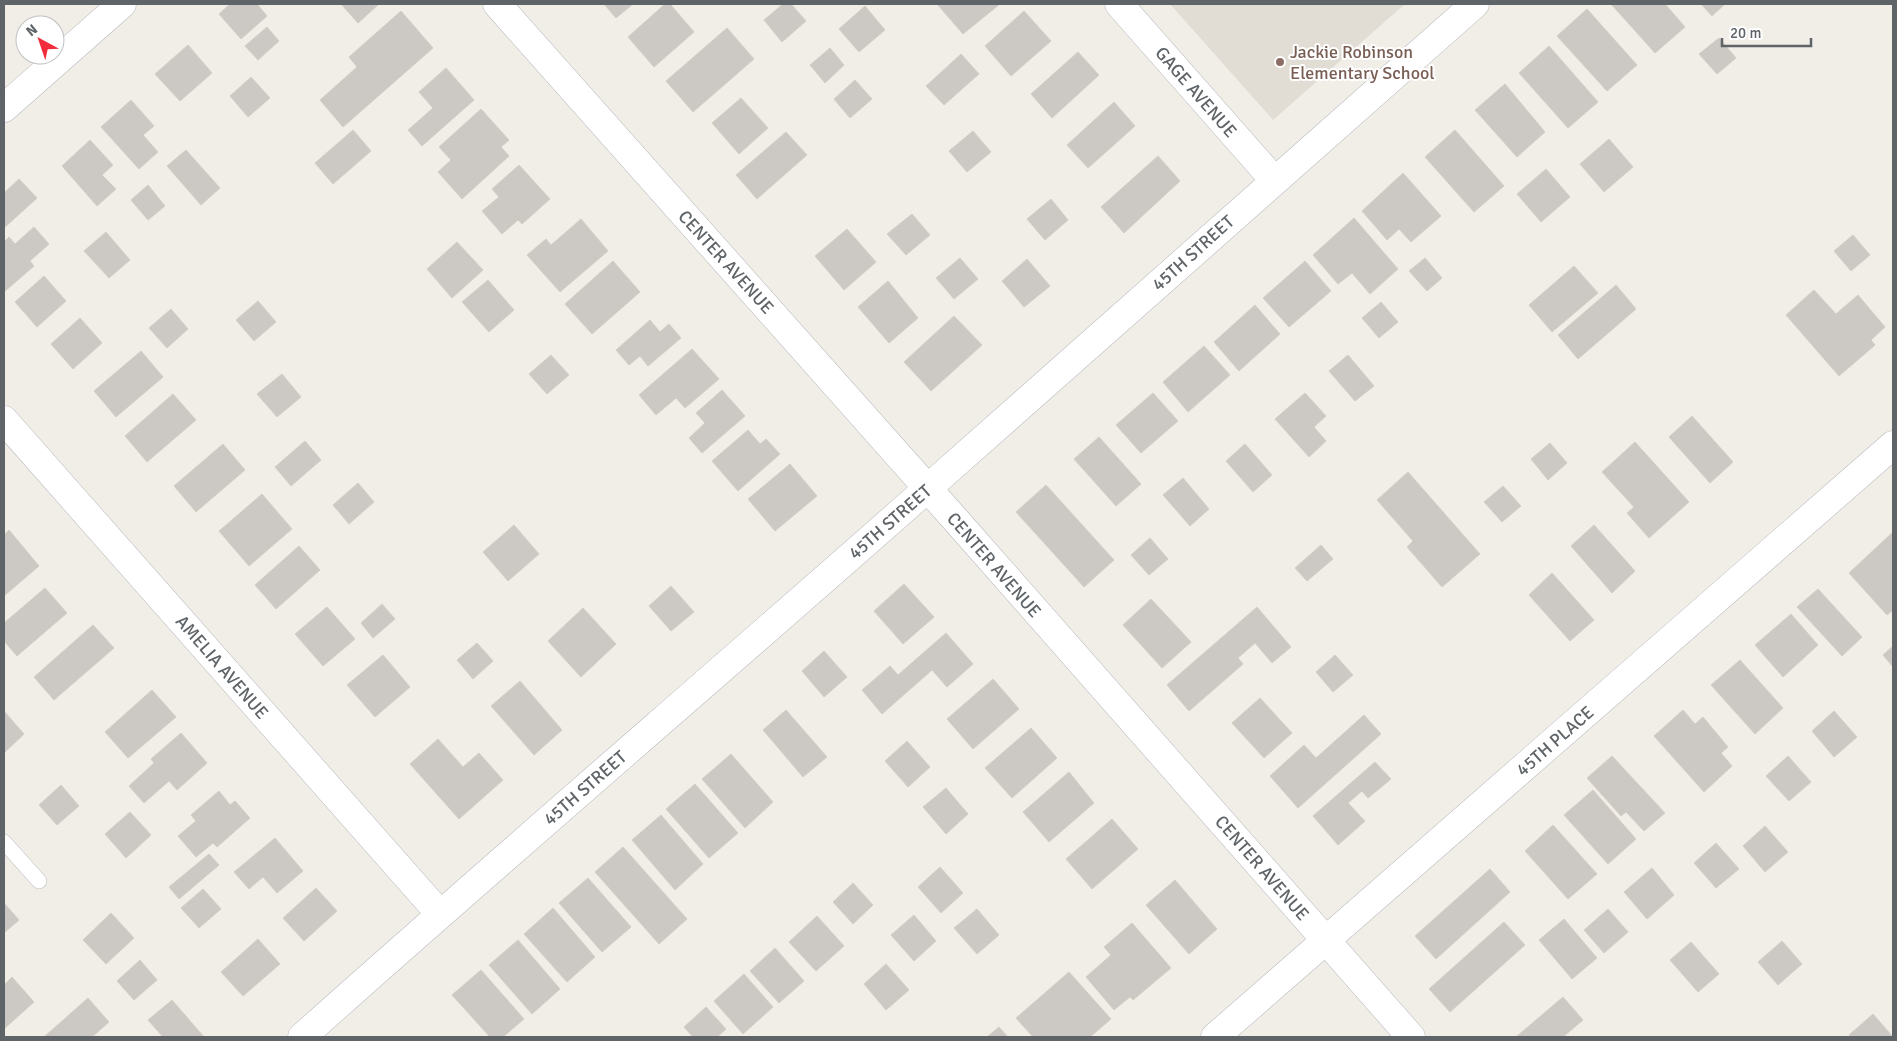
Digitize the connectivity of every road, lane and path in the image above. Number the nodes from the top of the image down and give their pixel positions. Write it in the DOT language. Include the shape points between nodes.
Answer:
graph roads {
  1 [pos="122,4"];
  2 [pos="496,4"];
  3 [pos="1119,4"];
  4 [pos="1475,4"];
  5 [pos="4,108"];
  6 [pos="1274,180"];
  7 [pos="4,420"];
  8 [pos="1893,445"];
  9 [pos="928,489"];
  10 [pos="4,842"];
  11 [pos="40,881"];
  12 [pos="440,914"];
  13 [pos="1327,941"];
  14 [pos="302,1037"];
  15 [pos="1215,1037"];
  16 [pos="1411,1037"];
  1 -- 5 [label="street"];
  2 -- 9 [label="street, CENTER AVENUE"];
  3 -- 6 [label="street, GAGE AVENUE"];
  4 -- 6 [label="street, 45TH STREET"];
  6 -- 9 [label="street, 45TH STREET"];
  7 -- 12 [label="street, AMELIA AVENUE"];
  8 -- 13 [label="street, 45TH PLACE"];
  9 -- 12 [label="street, 45TH STREET"];
  9 -- 13 [label="street, CENTER AVENUE"];
  10 -- 11 [label="lane"];
  12 -- 14 [label="street, 45TH STREET"];
  13 -- 15 [label="street, 45TH PLACE"];
  13 -- 16 [label="street, CENTER AVENUE"];
}
